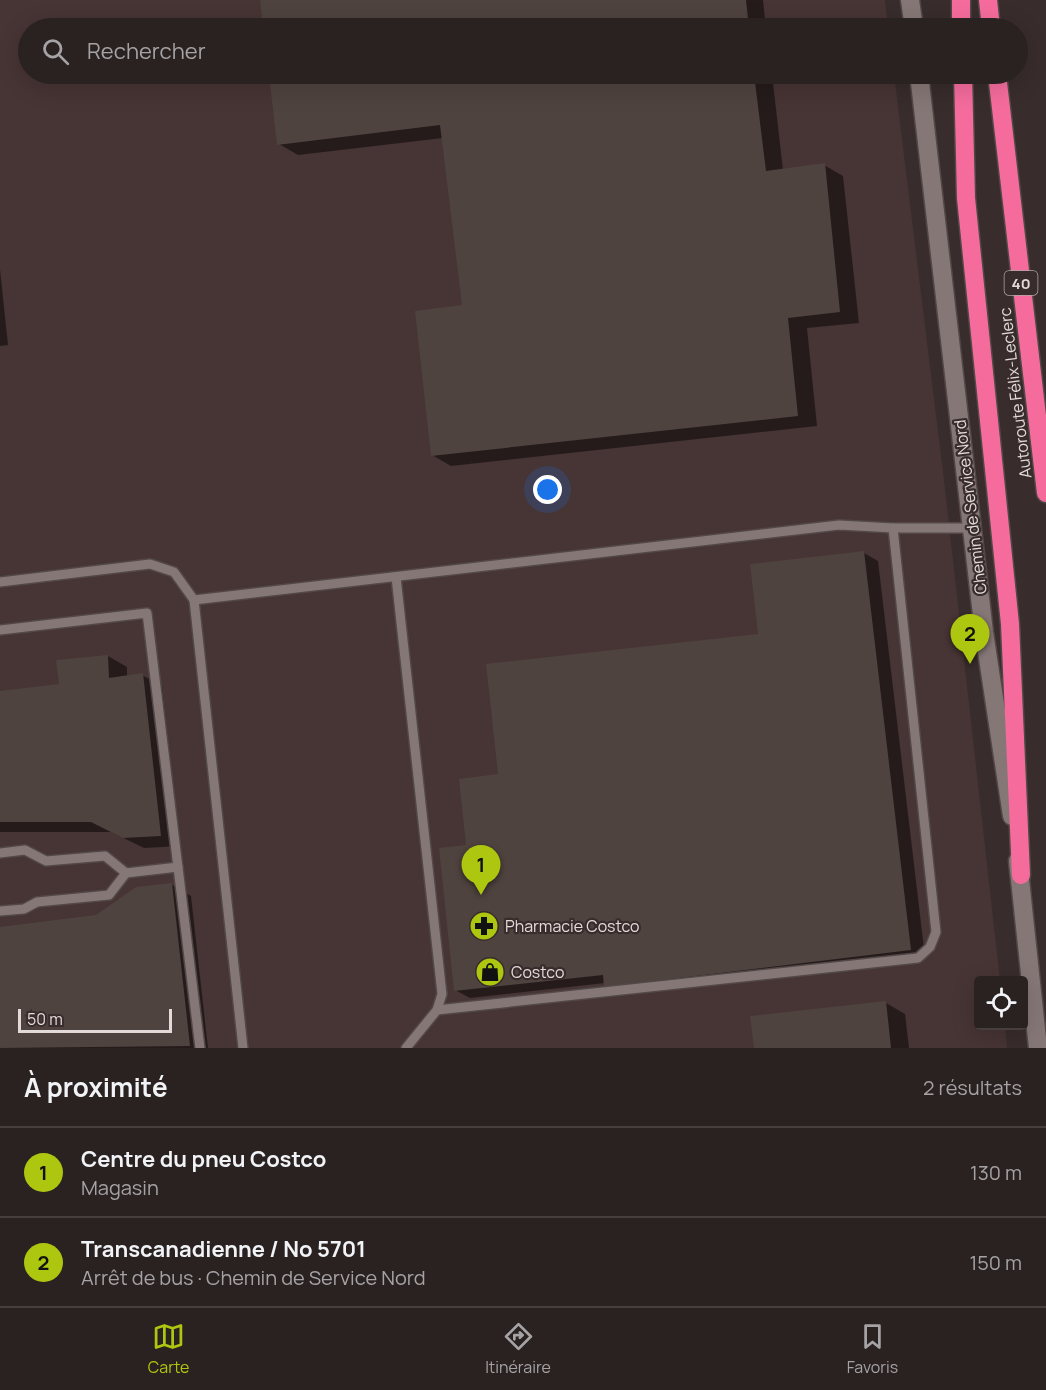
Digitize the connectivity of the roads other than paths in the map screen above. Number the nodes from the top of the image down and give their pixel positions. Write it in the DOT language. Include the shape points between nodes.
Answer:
graph roads {
  1 [pos="910,0"];
  2 [pos="961,0"];
  3 [pos="988,0"];
  4 [pos="913,18"];
  5 [pos="961,18"];
  6 [pos="990,18"];
  7 [pos="920,84"];
  8 [pos="963,84"];
  9 [pos="998,84"];
  10 [pos="1046,493"];
  11 [pos="893,528"];
  12 [pos="972,528"];
  13 [pos="396,577"];
  14 [pos="0,582"];
  15 [pos="194,600"];
  16 [pos="0,630"];
  17 [pos="0,853"];
  18 [pos="178,867"];
  19 [pos="126,873"];
  20 [pos="1021,875"];
  21 [pos="0,911"];
  22 [pos="437,1010"];
  23 [pos="200,1048"];
  24 [pos="243,1048"];
  25 [pos="406,1048"];
  26 [pos="1038,1048"];
  1 -- 4 [label="main road"];
  2 -- 5 [label="highway"];
  3 -- 6 [label="highway"];
  7 -- 12 [label="main road, Chemin de Service Nord"];
  8 -- 20 [label="highway" via="966,198 1010,624"];
  9 -- 10 [label="highway, Autoroute Félix-Leclerc / 40"];
  11 -- 12 [label="lane"];
  11 -- 13 [label="lane" via="839,525"];
  11 -- 22 [label="lane" via="936,932 930,947 918,958"];
  12 -- 20 [label="main road, Chemin de Service Nord"];
  13 -- 15 [label="lane"];
  13 -- 22 [label="lane" via="442,994"];
  14 -- 15 [label="lane" via="150,564 174,572"];
  15 -- 24 [label="lane"];
  16 -- 18 [label="lane" via="147,613"];
  17 -- 19 [label="lane" via="25,850 46,861 105,856"];
  18 -- 19 [label="lane"];
  18 -- 23 [label="lane"];
  19 -- 21 [label="lane" via="109,895 37,902 24,909"];
  20 -- 26 [label="main road, Chemin de Service Nord"];
  22 -- 25 [label="lane"];
}
